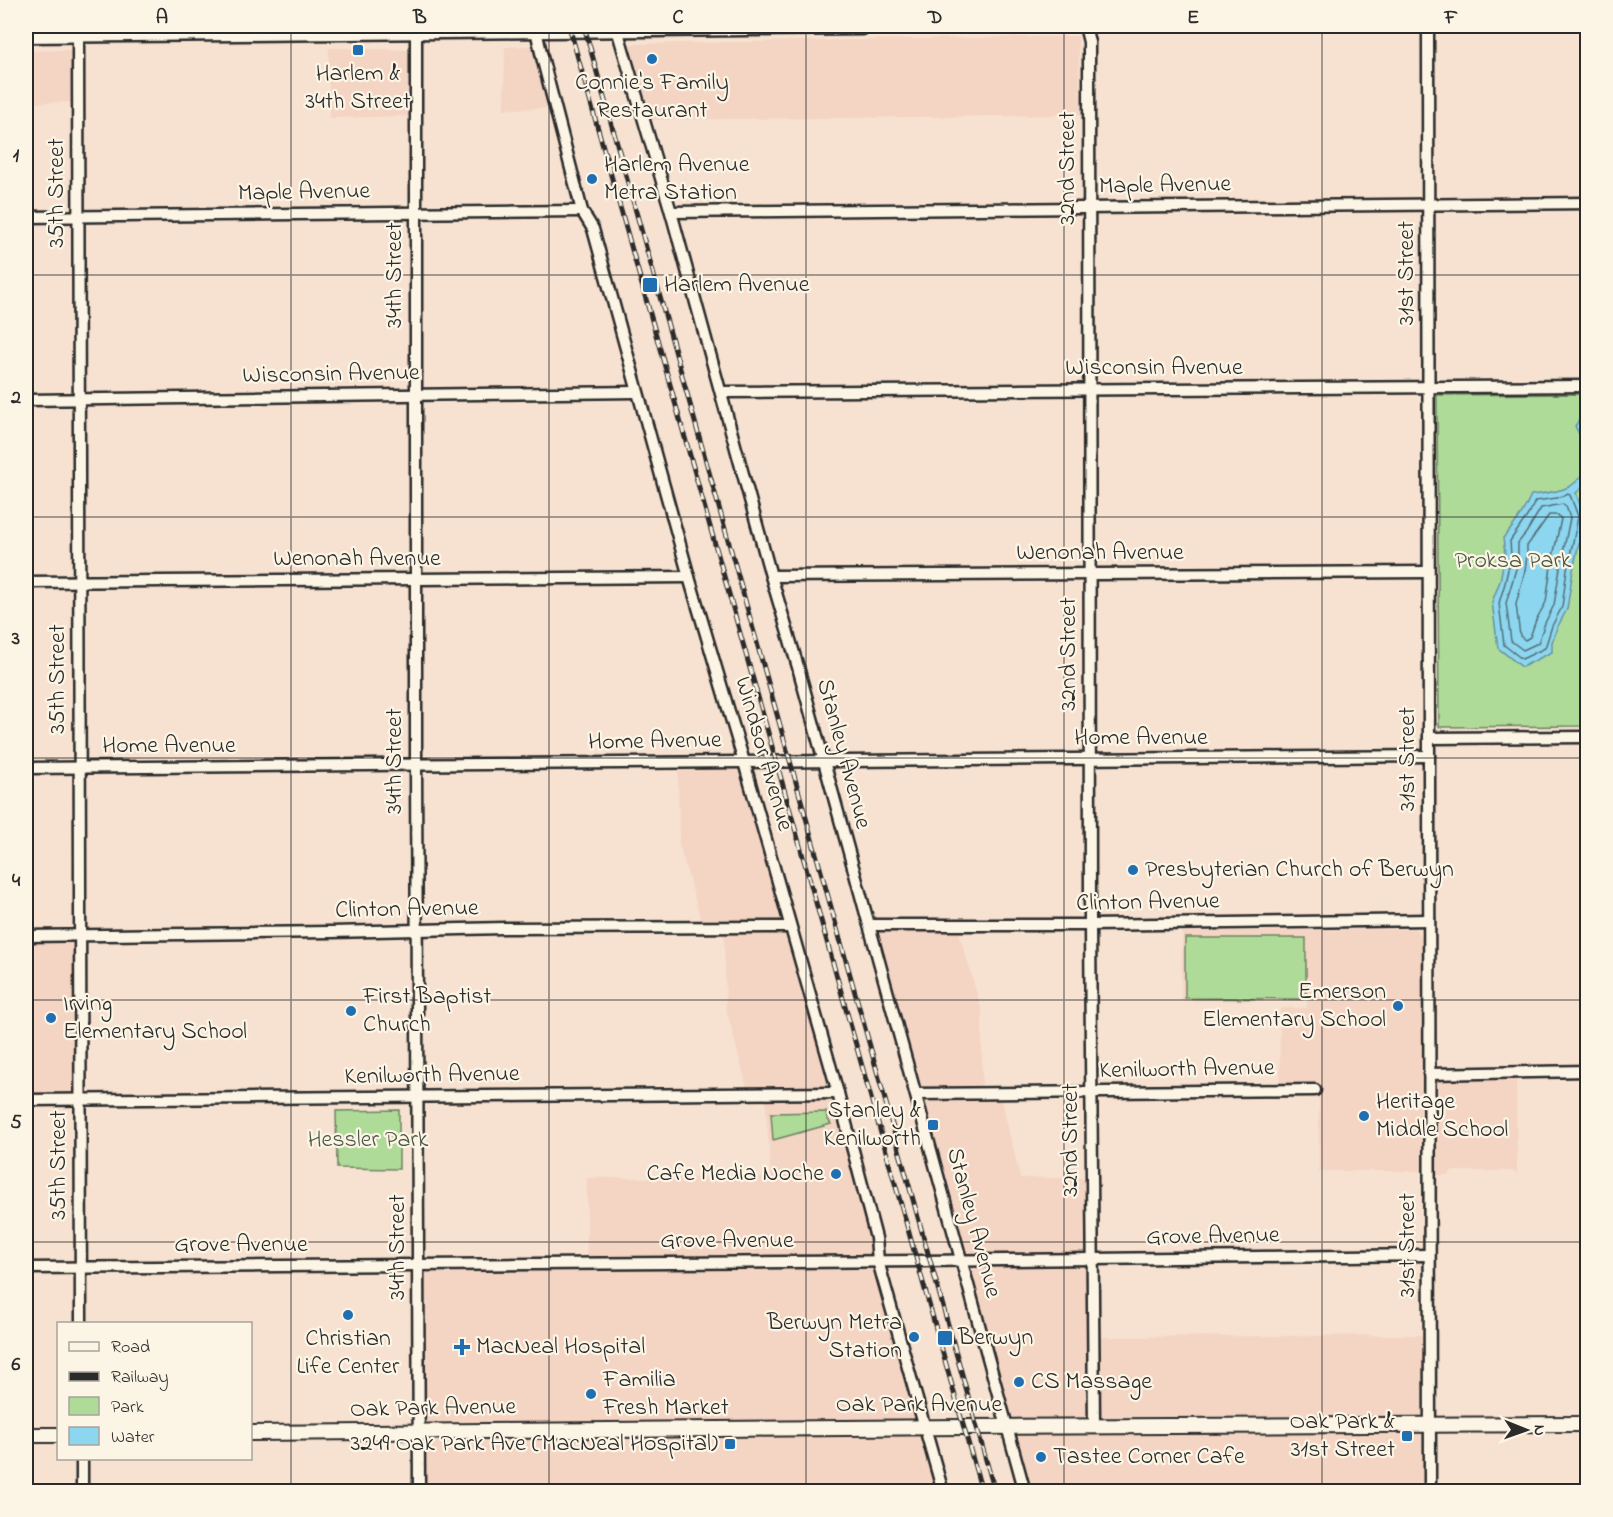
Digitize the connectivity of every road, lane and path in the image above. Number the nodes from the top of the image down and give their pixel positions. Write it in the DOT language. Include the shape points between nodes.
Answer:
graph roads {
  1 [pos="862,26"];
  2 [pos="1085,26"];
  3 [pos="1428,26"];
  4 [pos="683,27"];
  5 [pos="476,28"];
  6 [pos="234,29"];
  7 [pos="617,29"];
  8 [pos="536,30"];
  9 [pos="83,31"];
  10 [pos="416,31"];
  11 [pos="26,34"];
  12 [pos="1587,203"];
  13 [pos="1428,204"];
  14 [pos="1089,208"];
  15 [pos="582,211"];
  16 [pos="671,212"];
  17 [pos="416,213"];
  18 [pos="26,217"];
  19 [pos="78,217"];
  20 [pos="1587,386"];
  21 [pos="1428,387"];
  22 [pos="1090,389"];
  23 [pos="637,392"];
  24 [pos="721,392"];
  25 [pos="416,395"];
  26 [pos="78,399"];
  27 [pos="26,400"];
  28 [pos="1428,572"];
  29 [pos="1090,574"];
  30 [pos="771,576"];
  31 [pos="689,577"];
  32 [pos="416,579"];
  33 [pos="26,582"];
  34 [pos="79,582"];
  35 [pos="1587,737"];
  36 [pos="1428,738"];
  37 [pos="1429,756"];
  38 [pos="1090,759"];
  39 [pos="744,762"];
  40 [pos="823,762"];
  41 [pos="416,765"];
  42 [pos="79,767"];
  43 [pos="26,768"];
  44 [pos="1429,920"];
  45 [pos="869,925"];
  46 [pos="1090,925"];
  47 [pos="790,927"];
  48 [pos="417,929"];
  49 [pos="80,935"];
  50 [pos="26,936"];
  51 [pos="1587,1071"];
  52 [pos="1429,1074"];
  53 [pos="1315,1090"];
  54 [pos="1091,1092"];
  55 [pos="838,1093"];
  56 [pos="916,1094"];
  57 [pos="418,1097"];
  58 [pos="26,1100"];
  59 [pos="80,1100"];
  60 [pos="1429,1255"];
  61 [pos="1093,1259"];
  62 [pos="961,1260"];
  63 [pos="878,1261"];
  64 [pos="419,1264"];
  65 [pos="81,1267"];
  66 [pos="26,1268"];
  67 [pos="81,1322"];
  68 [pos="1587,1424"];
  69 [pos="1429,1425"];
  70 [pos="1006,1426"];
  71 [pos="1094,1426"];
  72 [pos="924,1427"];
  73 [pos="419,1431"];
  74 [pos="252,1433"];
  75 [pos="26,1435"];
  76 [pos="57,1435"];
  77 [pos="82,1460"];
  78 [pos="82,1491"];
  79 [pos="419,1491"];
  80 [pos="943,1491"];
  81 [pos="1025,1491"];
  82 [pos="1430,1491"];
  1 -- 4 [label="main road"];
  2 -- 14 [label="street, 32nd Street" via="1089,42"];
  3 -- 13 [label="street, 31st Street"];
  4 -- 7 [label="main road"];
  5 -- 8 [label="main road"];
  5 -- 10 [label="main road"];
  6 -- 9 [label="main road"];
  6 -- 10 [label="main road"];
  7 -- 8 [label="main road"];
  7 -- 16 [label="street, Stanley Avenue"];
  8 -- 15 [label="street, Windsor Avenue"];
  9 -- 11 [label="main road"];
  9 -- 19 [label="street, 35th Street"];
  10 -- 17 [label="street, 34th Street"];
  12 -- 13 [label="street, Maple Avenue"];
  13 -- 14 [label="street, Maple Avenue"];
  13 -- 21 [label="street, 31st Street"];
  14 -- 16 [label="street, Maple Avenue"];
  14 -- 22 [label="street, 32nd Street"];
  15 -- 17 [label="street, Maple Avenue"];
  15 -- 23 [label="street, Windsor Avenue" via="593,229"];
  16 -- 24 [label="street, Stanley Avenue"];
  17 -- 19 [label="street, Maple Avenue"];
  17 -- 25 [label="street, 34th Street"];
  18 -- 19 [label="street, Maple Avenue"];
  19 -- 26 [label="street, 35th Street"];
  20 -- 21 [label="street, Wisconsin Avenue"];
  21 -- 22 [label="street, Wisconsin Avenue"];
  21 -- 28 [label="street, 31st Street"];
  22 -- 24 [label="street, Wisconsin Avenue"];
  22 -- 29 [label="street, 32nd Street"];
  23 -- 25 [label="street, Wisconsin Avenue"];
  23 -- 31 [label="street, Windsor Avenue"];
  24 -- 30 [label="street, Stanley Avenue"];
  25 -- 26 [label="street, Wisconsin Avenue"];
  25 -- 32 [label="street, 34th Street"];
  26 -- 27 [label="street, Wisconsin Avenue"];
  26 -- 34 [label="street, 35th Street"];
  28 -- 29 [label="street, Wenonah Avenue"];
  28 -- 36 [label="street, 31st Street"];
  29 -- 30 [label="street, Wenonah Avenue"];
  29 -- 38 [label="street, 32nd Street"];
  30 -- 40 [label="street, Stanley Avenue"];
  31 -- 32 [label="street, Wenonah Avenue"];
  31 -- 39 [label="street, Windsor Avenue"];
  32 -- 34 [label="street, Wenonah Avenue"];
  32 -- 41 [label="street, 34th Street"];
  33 -- 34 [label="street, Wenonah Avenue"];
  34 -- 42 [label="street, 35th Street"];
  35 -- 36 [label="street"];
  36 -- 37 [label="street, 31st Street"];
  37 -- 38 [label="street, Home Avenue"];
  37 -- 44 [label="street, 31st Street"];
  38 -- 40 [label="street, Home Avenue"];
  38 -- 46 [label="street, 32nd Street"];
  39 -- 40 [label="street, Home Avenue"];
  39 -- 41 [label="street, Home Avenue"];
  39 -- 47 [label="street, Windsor Avenue"];
  40 -- 45 [label="street, Stanley Avenue"];
  41 -- 42 [label="street, Home Avenue"];
  41 -- 48 [label="street, 34th Street"];
  42 -- 43 [label="street, Home Avenue"];
  42 -- 49 [label="street, 35th Street"];
  44 -- 46 [label="street, Clinton Avenue"];
  44 -- 52 [label="street, 31st Street"];
  45 -- 46 [label="street, Clinton Avenue"];
  45 -- 56 [label="street, Stanley Avenue"];
  46 -- 54 [label="street, 32nd Street"];
  47 -- 48 [label="street, Clinton Avenue"];
  47 -- 55 [label="street, Windsor Avenue"];
  48 -- 49 [label="street, Clinton Avenue"];
  48 -- 57 [label="street, 34th Street"];
  49 -- 50 [label="street, Clinton Avenue"];
  49 -- 59 [label="street, 35th Street"];
  51 -- 52 [label="street"];
  52 -- 60 [label="street, 31st Street"];
  53 -- 54 [label="street, Kenilworth Avenue"];
  54 -- 56 [label="street, Kenilworth Avenue"];
  54 -- 61 [label="street, 32nd Street"];
  55 -- 57 [label="street, Kenilworth Avenue"];
  55 -- 63 [label="street, Windsor Avenue" via="876,1238"];
  56 -- 62 [label="street, Stanley Avenue"];
  57 -- 59 [label="street, Kenilworth Avenue"];
  57 -- 64 [label="street, 34th Street"];
  58 -- 59 [label="street, Kenilworth Avenue"];
  59 -- 65 [label="street, 35th Street"];
  60 -- 61 [label="street, Grove Avenue"];
  60 -- 69 [label="street, 31st Street"];
  61 -- 62 [label="street, Grove Avenue"];
  61 -- 71 [label="street, 32nd Street"];
  62 -- 63 [label="street, Grove Avenue"];
  62 -- 70 [label="street, Stanley Avenue"];
  63 -- 64 [label="street, Grove Avenue"];
  63 -- 72 [label="street, Windsor Avenue"];
  64 -- 65 [label="street, Grove Avenue"];
  64 -- 73 [label="street, 34th Street"];
  65 -- 66 [label="street, Grove Avenue"];
  65 -- 67 [label="street, 35th Street"];
  68 -- 69 [label="street, Oak Park Avenue"];
  69 -- 71 [label="street, Oak Park Avenue"];
  69 -- 82 [label="street, 31st Street"];
  70 -- 71 [label="street, Oak Park Avenue"];
  70 -- 72 [label="street, Oak Park Avenue"];
  70 -- 81 [label="street, Stanley Avenue"];
  72 -- 73 [label="street, Oak Park Avenue"];
  72 -- 80 [label="street, Windsor Avenue"];
  73 -- 74 [label="street, Oak Park Avenue"];
  73 -- 79 [label="street, 34th Street"];
  75 -- 76 [label="street"];
  77 -- 78 [label="street"];
}
